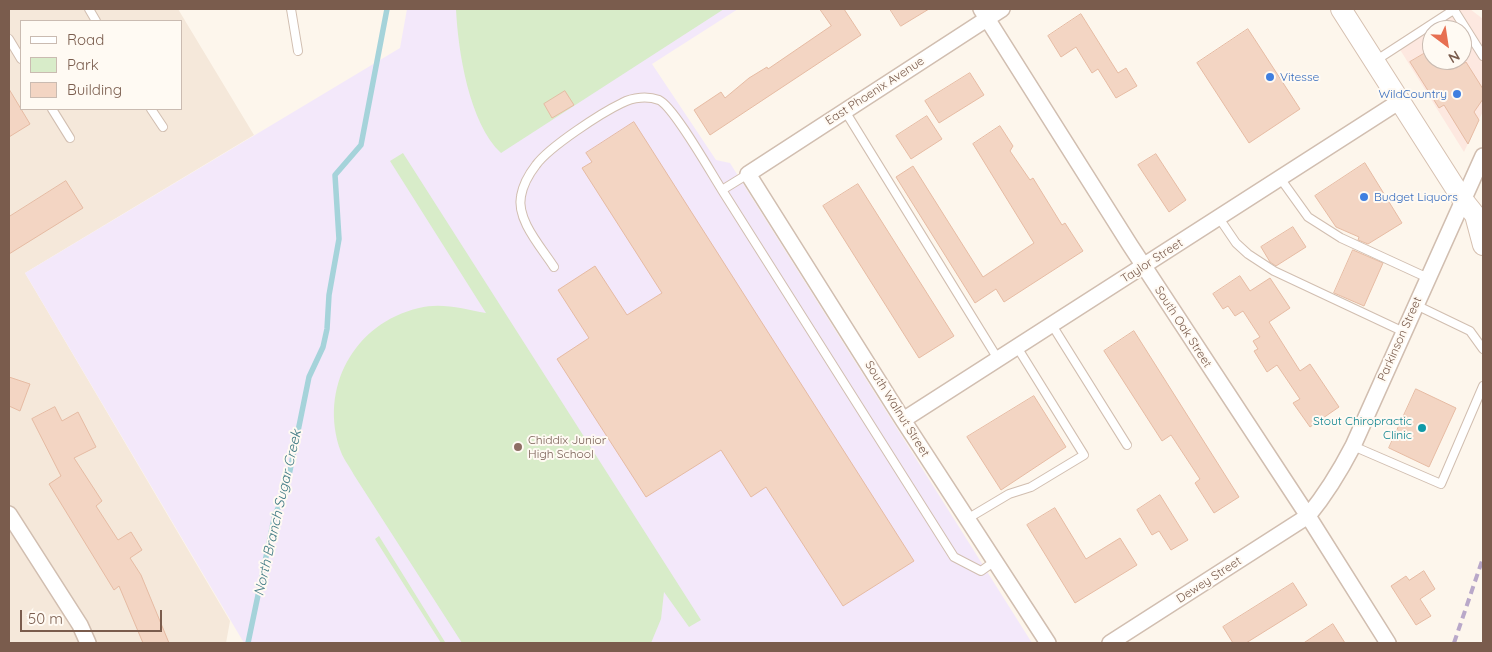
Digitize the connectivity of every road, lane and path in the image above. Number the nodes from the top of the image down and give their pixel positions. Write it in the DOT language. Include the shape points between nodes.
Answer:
graph roads {
  1 [pos="89,9"];
  2 [pos="291,9"];
  3 [pos="1002,9"];
  4 [pos="1341,9"];
  5 [pos="1454,9"];
  6 [pos="984,14"];
  7 [pos="95,20"];
  8 [pos="9,39"];
  9 [pos="298,52"];
  10 [pos="1483,56"];
  11 [pos="20,57"];
  12 [pos="1375,61"];
  13 [pos="1400,101"];
  14 [pos="53,110"];
  15 [pos="153,110"];
  16 [pos="845,111"];
  17 [pos="163,127"];
  18 [pos="70,138"];
  19 [pos="1483,156"];
  20 [pos="748,174"];
  21 [pos="1280,178"];
  22 [pos="722,190"];
  23 [pos="1474,212"];
  24 [pos="1219,218"];
  25 [pos="1483,245"];
  26 [pos="1143,266"];
  27 [pos="554,267"];
  28 [pos="1428,278"];
  29 [pos="1416,305"];
  30 [pos="1052,325"];
  31 [pos="1404,332"];
  32 [pos="1017,347"];
  33 [pos="1483,349"];
  34 [pos="998,359"];
  35 [pos="1483,386"];
  36 [pos="903,420"];
  37 [pos="1127,445"];
  38 [pos="1353,446"];
  39 [pos="9,514"];
  40 [pos="1308,516"];
  41 [pos="967,519"];
  42 [pos="995,561"];
  43 [pos="1384,642"];
  44 [pos="88,643"];
  45 [pos="1048,643"];
  46 [pos="1110,643"];
  1 -- 7 [label="lane"];
  2 -- 9 [label="lane"];
  3 -- 6 [label="street, East Phoenix Avenue"];
  4 -- 12 [label="main road"];
  5 -- 10 [label="lane"];
  5 -- 12 [label="lane"];
  6 -- 16 [label="street, East Phoenix Avenue"];
  6 -- 26 [label="street, South Oak Street"];
  8 -- 11 [label="lane"];
  12 -- 13 [label="main road"];
  13 -- 21 [label="street, Taylor Street"];
  13 -- 23 [label="main road"];
  14 -- 18 [label="lane"];
  15 -- 17 [label="lane"];
  16 -- 20 [label="street, East Phoenix Avenue"];
  16 -- 34 [label="lane"];
  19 -- 23 [label="street, Parkinson Street"];
  20 -- 22 [label="lane"];
  20 -- 36 [label="street, South Walnut Street"];
  21 -- 24 [label="street, Taylor Street"];
  21 -- 28 [label="lane" via="1308,217 1341,238"];
  22 -- 27 [label="lane" via="661,101 650,98 622,102 548,151 526,181 521,197 524,219"];
  22 -- 42 [label="lane" via="954,557 981,570"];
  23 -- 25 [label="main road"];
  23 -- 28 [label="street, Parkinson Street"];
  24 -- 26 [label="street, Taylor Street"];
  24 -- 31 [label="lane" via="1236,243 1274,271"];
  26 -- 30 [label="street, Taylor Street"];
  26 -- 40 [label="street, South Oak Street"];
  28 -- 29 [label="street, Parkinson Street"];
  29 -- 31 [label="street, Parkinson Street"];
  29 -- 33 [label="lane" via="1470,331"];
  30 -- 32 [label="street, Taylor Street"];
  30 -- 37 [label="lane"];
  31 -- 38 [label="street, Parkinson Street"];
  32 -- 34 [label="street, Taylor Street"];
  32 -- 41 [label="lane" via="1084,455 1031,487 1009,494"];
  34 -- 36 [label="street, Taylor Street"];
  35 -- 38 [label="lane" via="1441,484"];
  36 -- 41 [label="street, South Walnut Street"];
  38 -- 40 [label="street, Parkinson Street" via="1336,478"];
  39 -- 44 [label="street" via="80,625"];
  40 -- 43 [label="street, South Oak Street"];
  40 -- 46 [label="street, Dewey Street"];
  41 -- 42 [label="street, South Walnut Street"];
  42 -- 45 [label="street, South Walnut Street"];
}
